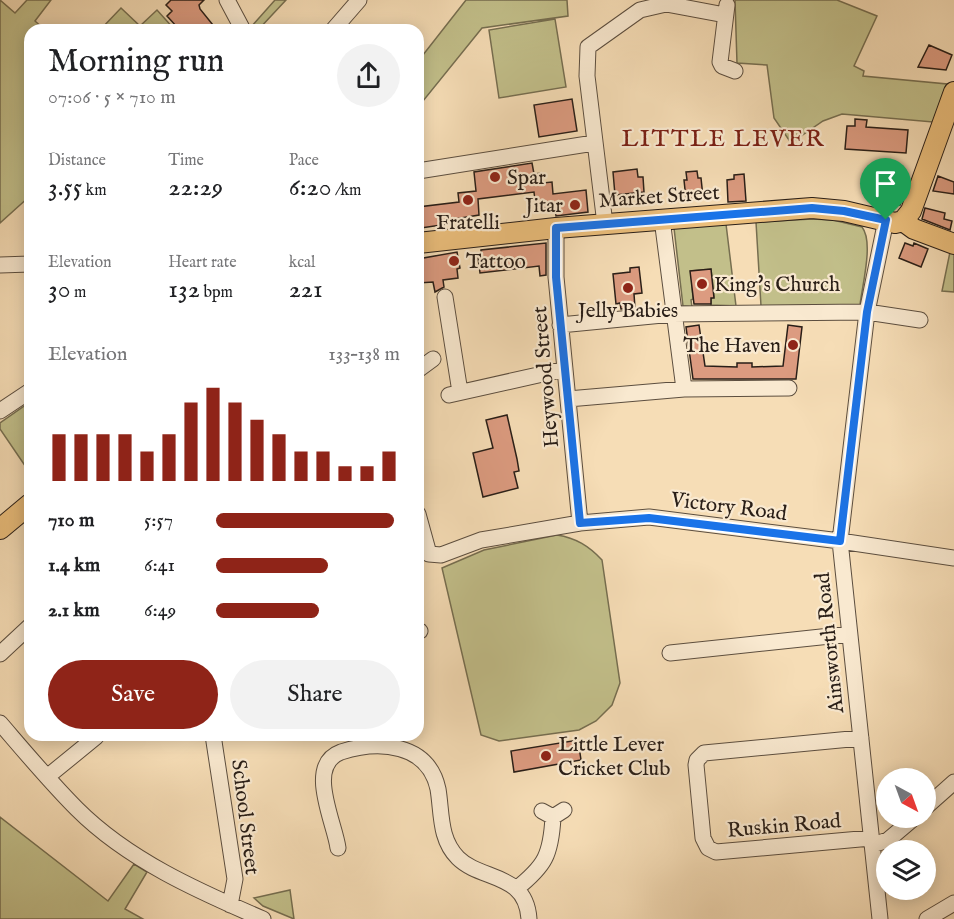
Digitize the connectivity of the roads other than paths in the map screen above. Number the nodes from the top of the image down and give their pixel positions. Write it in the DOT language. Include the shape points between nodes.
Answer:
graph roads {
  1 [pos="227,0"];
  2 [pos="359,0"];
  3 [pos="240,24"];
  4 [pos="338,24"];
  5 [pos="735,71"];
  6 [pos="954,92"];
  7 [pos="594,143"];
  8 [pos="424,170"];
  9 [pos="662,219"];
  10 [pos="894,221"];
  11 [pos="605,224"];
  12 [pos="556,228"];
  13 [pos="424,242"];
  14 [pos="954,244"];
  15 [pos="24,264"];
  16 [pos="0,265"];
  17 [pos="445,297"];
  18 [pos="867,312"];
  19 [pos="673,314"];
  20 [pos="920,320"];
  21 [pos="560,324"];
  22 [pos="565,369"];
  23 [pos="789,388"];
  24 [pos="684,389"];
  25 [pos="24,394"];
  26 [pos="568,399"];
  27 [pos="0,411"];
  28 [pos="24,509"];
  29 [pos="580,523"];
  30 [pos="0,529"];
  31 [pos="424,536"];
  32 [pos="840,541"];
  33 [pos="954,558"];
  34 [pos="24,632"];
  35 [pos="849,634"];
  36 [pos="670,653"];
  37 [pos="0,654"];
  38 [pos="0,723"];
  39 [pos="861,738"];
  40 [pos="94,741"];
  41 [pos="214,741"];
  42 [pos="47,777"];
  43 [pos="954,782"];
  44 [pos="936,798"];
  45 [pos="553,813"];
  46 [pos="902,828"];
  47 [pos="340,837"];
  48 [pos="872,842"];
  49 [pos="516,889"];
  50 [pos="954,903"];
  51 [pos="230,905"];
  52 [pos="263,919"];
  53 [pos="529,919"];
  54 [pos="880,919"];
  55 [pos="927,919"];
  1 -- 3 [label="street"];
  2 -- 4 [label="street"];
  5 -- 7 [label="street" via="720,62 726,10 666,4 640,10 588,47"];
  6 -- 10 [label="main road" via="911,211"];
  7 -- 8 [label="street"];
  7 -- 11 [label="street"];
  9 -- 10 [label="main road, Market Street" via="812,208"];
  9 -- 11 [label="main road, Market Street"];
  9 -- 19 [label="street"];
  10 -- 14 [label="main road, Market Street"];
  10 -- 18 [label="street, Ainsworth Road"];
  11 -- 12 [label="main road, Market Street"];
  12 -- 13 [label="main road, Market Street"];
  12 -- 21 [label="street, Heywood Street"];
  15 -- 16 [label="street"];
  17 -- 22 [label="street" via="454,393"];
  18 -- 19 [label="street"];
  18 -- 20 [label="street"];
  18 -- 32 [label="street, Ainsworth Road"];
  19 -- 21 [label="street"];
  19 -- 24 [label="street"];
  21 -- 22 [label="street, Heywood Street"];
  22 -- 26 [label="street, Heywood Street"];
  23 -- 24 [label="street"];
  24 -- 26 [label="street"];
  25 -- 27 [label="street"];
  26 -- 29 [label="street, Heywood Street"];
  28 -- 30 [label="main road"];
  29 -- 31 [label="street, Victory Road" via="481,540 441,555 429,554"];
  29 -- 32 [label="street, Victory Road" via="649,518"];
  32 -- 33 [label="street, Victory Road"];
  32 -- 35 [label="street, Ainsworth Road"];
  34 -- 37 [label="street"];
  35 -- 36 [label="street"];
  35 -- 39 [label="street, Ainsworth Road"];
  38 -- 42 [label="street"];
  39 -- 48 [label="street, Ainsworth Road"];
  39 -- 48 [label="street, Ruskin Road" via="704,753 696,765 703,838 708,848 716,852"];
  40 -- 42 [label="street"];
  41 -- 51 [label="street, School Street" via="235,879"];
  42 -- 51 [label="street" via="78,811 146,863"];
  43 -- 44 [label="street"];
  45 -- 49 [label="street" via="548,856 539,870"];
  46 -- 48 [label="street" via="888,840"];
  47 -- 49 [label="street" via="325,802 327,763 342,752 400,747 418,756 431,771 450,849 471,867 503,879"];
  48 -- 54 [label="street, Ainsworth Road"];
  49 -- 53 [label="street"];
  50 -- 55 [label="street"];
  51 -- 52 [label="street"];
}
